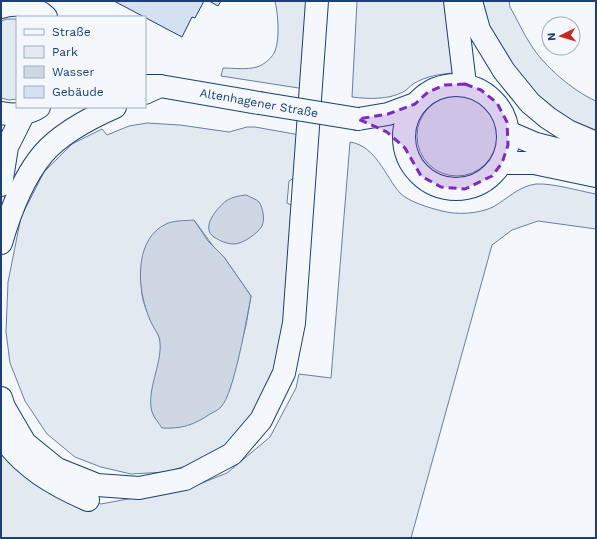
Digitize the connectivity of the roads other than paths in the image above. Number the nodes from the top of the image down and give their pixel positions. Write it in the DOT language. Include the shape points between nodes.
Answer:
graph roads {
  1 [pos="317,1"];
  2 [pos="455,1"];
  3 [pos="471,1"];
  4 [pos="1,7"];
  5 [pos="45,16"];
  6 [pos="465,84"];
  7 [pos="149,86"];
  8 [pos="415,104"];
  9 [pos="113,108"];
  10 [pos="32,110"];
  11 [pos="1,112"];
  12 [pos="358,119"];
  13 [pos="508,132"];
  14 [pos="596,143"];
  15 [pos="405,148"];
  16 [pos="596,159"];
  17 [pos="502,163"];
  18 [pos="596,176"];
  19 [pos="1,185"];
  20 [pos="1,243"];
  21 [pos="1,398"];
  22 [pos="1,435"];
  23 [pos="88,500"];
  1 -- 21 [label="main road" via="294,322 284,373 261,420 232,454 185,479 139,488 97,485 57,468 25,443"];
  2 -- 6 [label="main road"];
  3 -- 14 [label="main road" via="479,30 504,71 530,102 568,131"];
  4 -- 5 [label="main road" via="29,7"];
  6 -- 8 [label="main road" via="446,85 428,92"];
  6 -- 13 [label="main road" via="481,90 497,103 507,122"];
  7 -- 12 [label="main road, Altenhagener Straße, bridge"];
  8 -- 12 [label="main road, Altenhagener Straße" via="388,114"];
  8 -- 15 [label="main road" via="406,121"];
  9 -- 20 [label="main road" via="67,133 43,154 13,205"];
  10 -- 11 [label="main road"];
  10 -- 19 [label="main road" via="7,147"];
  12 -- 15 [label="main road, Altenhagener Straße" via="387,132"];
  13 -- 16 [label="main road" via="536,144"];
  13 -- 17 [label="main road" via="508,145"];
  15 -- 17 [label="main road" via="408,159 421,176 441,187 465,189 479,185 492,176"];
  17 -- 18 [label="main road" via="534,164"];
  22 -- 23 [label="main road" via="19,458 41,476 62,489"];
}
